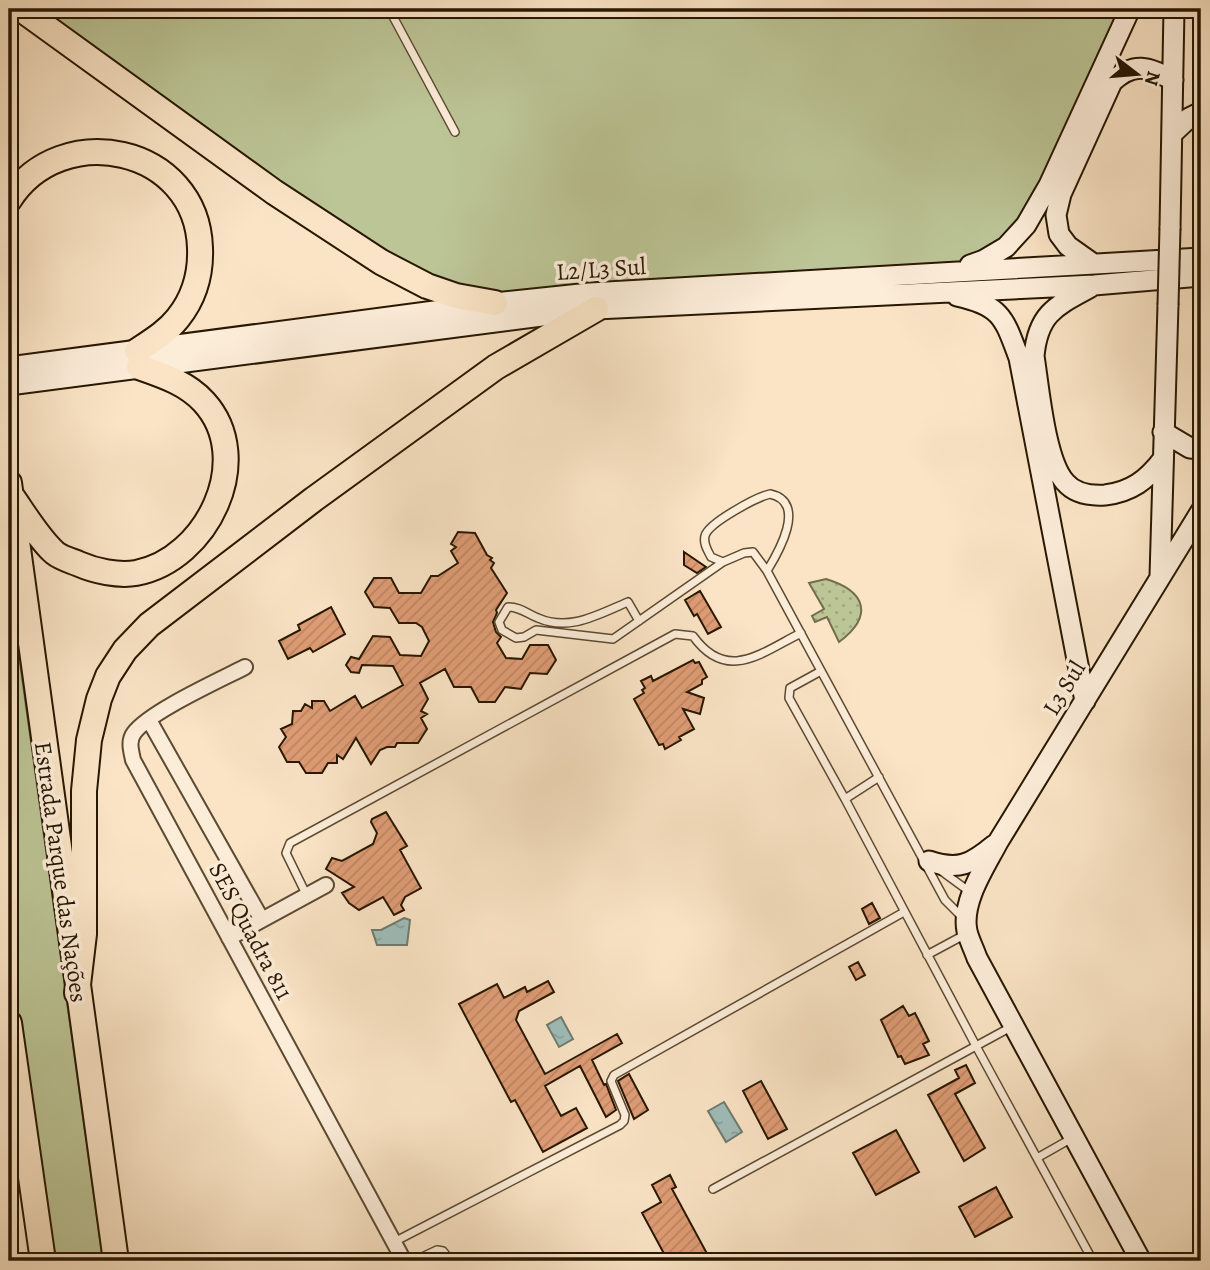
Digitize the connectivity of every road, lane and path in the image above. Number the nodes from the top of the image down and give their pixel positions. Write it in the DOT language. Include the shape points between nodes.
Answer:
graph roads {
  1 [pos="21,9"];
  2 [pos="389,9"];
  3 [pos="1130,9"];
  4 [pos="1174,9"];
  5 [pos="1173,80"];
  6 [pos="1201,112"];
  7 [pos="455,132"];
  8 [pos="1172,134"];
  9 [pos="9,200"];
  10 [pos="1201,258"];
  11 [pos="1092,263"];
  12 [pos="946,272"];
  13 [pos="1201,276"];
  14 [pos="1094,285"];
  15 [pos="936,292"];
  16 [pos="495,303"];
  17 [pos="596,309"];
  18 [pos="138,359"];
  19 [pos="9,368"];
  20 [pos="9,385"];
  21 [pos="1163,432"];
  22 [pos="1201,449"];
  23 [pos="1163,459"];
  24 [pos="9,488"];
  25 [pos="1201,511"];
  26 [pos="723,562"];
  27 [pos="767,571"];
  28 [pos="1160,577"];
  29 [pos="539,619"];
  30 [pos="639,621"];
  31 [pos="574,623"];
  32 [pos="537,629"];
  33 [pos="801,633"];
  34 [pos="578,635"];
  35 [pos="245,667"];
  36 [pos="821,671"];
  37 [pos="1085,701"];
  38 [pos="149,720"];
  39 [pos="879,778"];
  40 [pos="845,799"];
  41 [pos="998,842"];
  42 [pos="924,858"];
  43 [pos="326,885"];
  44 [pos="973,894"];
  45 [pos="307,896"];
  46 [pos="904,912"];
  47 [pos="262,920"];
  48 [pos="967,927"];
  49 [pos="229,937"];
  50 [pos="927,955"];
  51 [pos="77,993"];
  52 [pos="9,1023"];
  53 [pos="1015,1025"];
  54 [pos="10,1043"];
  55 [pos="976,1046"];
  56 [pos="1074,1137"];
  57 [pos="1037,1158"];
  58 [pos="713,1189"];
  59 [pos="394,1242"];
  60 [pos="43,1261"];
  61 [pos="116,1261"];
  62 [pos="404,1261"];
  63 [pos="414,1261"];
  64 [pos="451,1261"];
  65 [pos="1093,1261"];
  66 [pos="1141,1261"];
  1 -- 16 [label="highway" via="274,192 381,262 427,286"];
  2 -- 7 [label="lane"];
  3 -- 12 [label="main road" via="1049,186 1026,225 1006,247 984,260"];
  4 -- 5 [label="main road"];
  5 -- 8 [label="main road"];
  5 -- 11 [label="main road" via="1154,70 1136,68 1112,82 1066,182 1056,215 1059,234"];
  6 -- 8 [label="main road"];
  8 -- 21 [label="main road, bridge"];
  9 -- 18 [label="highway" via="44,167 92,152 139,159 173,181 197,223 199,271 187,305"];
  10 -- 11 [label="main road, L2/L3 Sul"];
  11 -- 12 [label="main road, L2/L3 Sul"];
  12 -- 16 [label="main road, L2/L3 Sul" via="590,292"];
  13 -- 14 [label="main road, L2/L3 Sul"];
  14 -- 15 [label="main road, L2/L3 Sul"];
  14 -- 23 [label="main road" via="1049,314 1035,339 1034,356 1055,464 1076,491 1094,496 1139,485"];
  15 -- 17 [label="main road, L2/L3 Sul"];
  15 -- 37 [label="main road" via="996,309 1016,348"];
  16 -- 18 [label="main road, L2/L3 Sul"];
  17 -- 18 [label="main road, L2/L3 Sul"];
  17 -- 51 [label="highway" via="514,355 453,398 149,625 125,650 108,676 89,740 84,791 84,934"];
  18 -- 19 [label="main road, L2/L3 Sul"];
  18 -- 20 [label="main road, L2/L3 Sul"];
  18 -- 24 [label="highway" via="204,402 225,446 223,485 216,505 184,548 136,573 95,571 55,553"];
  21 -- 22 [label="main road"];
  21 -- 23 [label="main road"];
  23 -- 28 [label="main road"];
  24 -- 51 [label="highway, Estrada Parque das Nações"];
  25 -- 28 [label="main road, L3 Sul"];
  26 -- 27 [label="lane" via="753,552"];
  26 -- 27 [label="lane" via="711,558 705,543 711,526 765,495 775,495 786,508 788,531"];
  26 -- 30 [label="lane"];
  27 -- 33 [label="lane"];
  28 -- 37 [label="main road, L3 Sul"];
  29 -- 31 [label="lane"];
  29 -- 32 [label="lane"];
  29 -- 32 [label="lane" via="519,607 508,607 499,622 502,630 516,638"];
  30 -- 31 [label="lane" via="628,602"];
  30 -- 34 [label="lane" via="613,639"];
  31 -- 34 [label="lane"];
  32 -- 34 [label="lane"];
  33 -- 36 [label="lane"];
  33 -- 45 [label="lane" via="743,662 705,653 694,636 675,634 290,843 286,853"];
  35 -- 38 [label="street, SES Quadra 811"];
  36 -- 39 [label="lane"];
  36 -- 40 [label="lane" via="790,688 789,698"];
  37 -- 41 [label="main road, L3 Sul"];
  38 -- 47 [label="street"];
  38 -- 49 [label="street, SES Quadra 811" via="130,743 133,760"];
  39 -- 40 [label="lane"];
  39 -- 42 [label="lane"];
  40 -- 46 [label="lane"];
  41 -- 42 [label="main road" via="963,866"];
  41 -- 44 [label="main road, L3 Sul"];
  42 -- 44 [label="lane"];
  42 -- 48 [label="lane" via="945,900"];
  43 -- 45 [label="street"];
  44 -- 48 [label="main road, L3 Sul"];
  45 -- 47 [label="street"];
  46 -- 50 [label="lane"];
  46 -- 59 [label="lane" via="614,1075 611,1081 625,1115 620,1125"];
  47 -- 49 [label="street"];
  48 -- 50 [label="lane"];
  48 -- 53 [label="main road" via="977,958"];
  49 -- 59 [label="street, SES Quadra 811"];
  50 -- 55 [label="lane"];
  51 -- 61 [label="highway, Estrada Parque das Nações"];
  52 -- 54 [label="highway"];
  53 -- 55 [label="lane"];
  53 -- 56 [label="main road"];
  54 -- 60 [label="highway"];
  55 -- 57 [label="lane"];
  55 -- 58 [label="lane"];
  56 -- 57 [label="lane"];
  56 -- 66 [label="main road"];
  57 -- 65 [label="lane"];
  59 -- 62 [label="street, SES Quadra 811"];
  63 -- 64 [label="lane" via="436,1250"];
}
